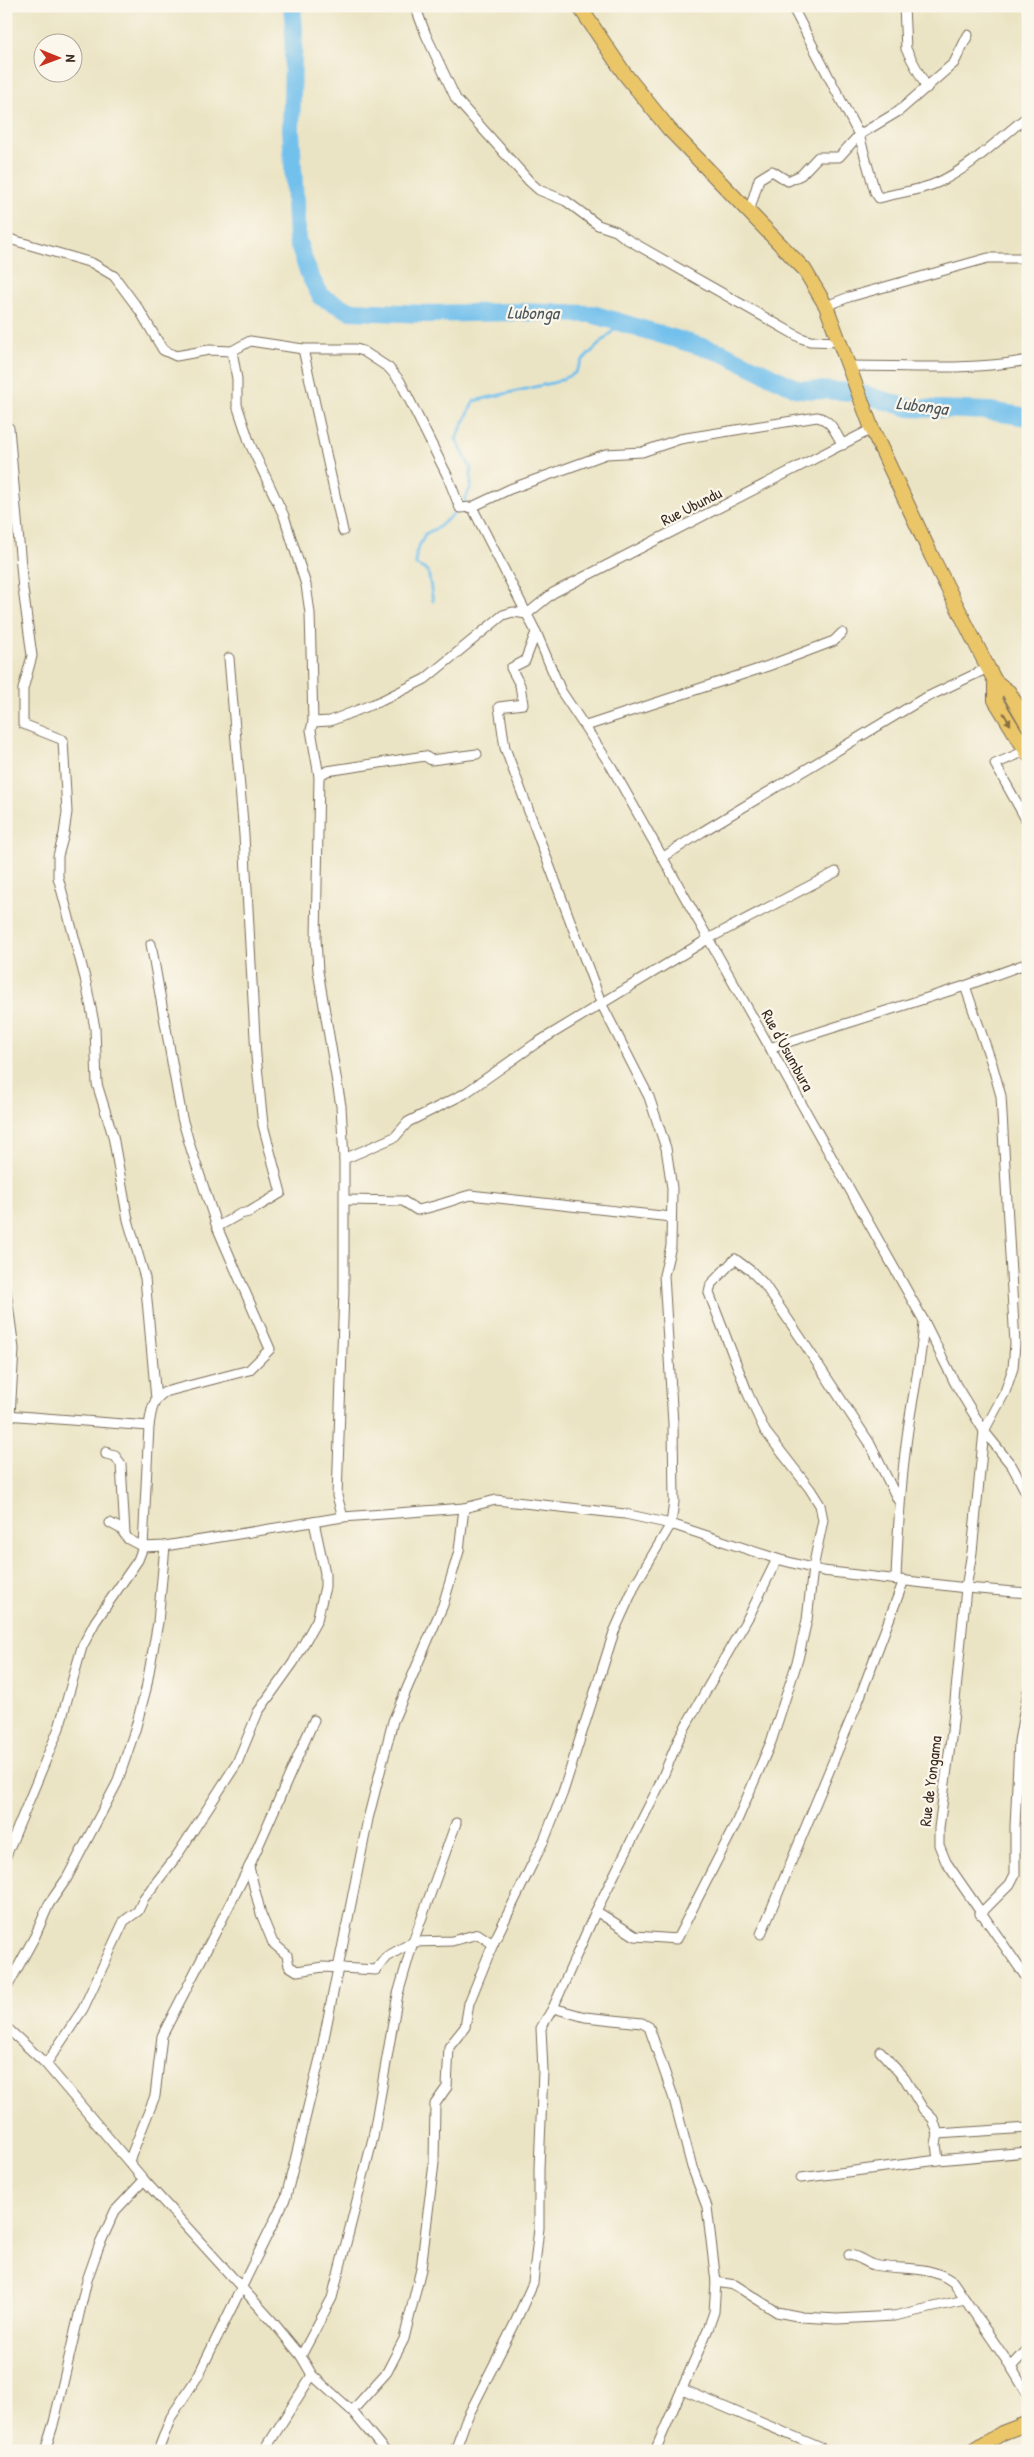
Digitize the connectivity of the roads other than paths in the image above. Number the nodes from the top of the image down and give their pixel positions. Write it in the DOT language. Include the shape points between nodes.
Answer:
graph roads {
  1 [pos="415,6"];
  2 [pos="579,6"];
  3 [pos="792,6"];
  4 [pos="904,6"];
  5 [pos="968,35"];
  6 [pos="927,88"];
  7 [pos="1028,116"];
  8 [pos="859,135"];
  9 [pos="749,212"];
  10 [pos="6,238"];
  11 [pos="1028,258"];
  12 [pos="826,306"];
  13 [pos="841,342"];
  14 [pos="303,349"];
  15 [pos="232,351"];
  16 [pos="1028,360"];
  17 [pos="850,366"];
  18 [pos="9,428"];
  19 [pos="872,429"];
  20 [pos="843,445"];
  21 [pos="472,507"];
  22 [pos="343,531"];
  23 [pos="527,614"];
  24 [pos="536,632"];
  25 [pos="842,633"];
  26 [pos="229,658"];
  27 [pos="988,668"];
  28 [pos="995,681"];
  29 [pos="313,722"];
  30 [pos="1028,725"];
  31 [pos="586,726"];
  32 [pos="1027,752"];
  33 [pos="476,754"];
  34 [pos="319,776"];
  35 [pos="1028,823"];
  36 [pos="662,858"];
  37 [pos="836,872"];
  38 [pos="708,939"];
  39 [pos="151,944"];
  40 [pos="1028,963"];
  41 [pos="965,986"];
  42 [pos="602,1005"];
  43 [pos="769,1048"];
  44 [pos="344,1159"];
  45 [pos="345,1200"];
  46 [pos="671,1217"];
  47 [pos="217,1227"];
  48 [pos="6,1290"];
  49 [pos="924,1321"];
  50 [pos="156,1399"];
  51 [pos="8,1416"];
  52 [pos="150,1426"];
  53 [pos="984,1432"];
  54 [pos="106,1452"];
  55 [pos="1028,1496"];
  56 [pos="898,1500"];
  57 [pos="464,1508"];
  58 [pos="343,1516"];
  59 [pos="314,1522"];
  60 [pos="110,1523"];
  61 [pos="670,1524"];
  62 [pos="125,1535"];
  63 [pos="165,1546"];
  64 [pos="143,1547"];
  65 [pos="777,1559"];
  66 [pos="813,1568"];
  67 [pos="900,1579"];
  68 [pos="966,1588"];
  69 [pos="1028,1593"];
  70 [pos="1028,1691"];
  71 [pos="314,1720"];
  72 [pos="456,1823"];
  73 [pos="6,1856"];
  74 [pos="248,1867"];
  75 [pos="596,1911"];
  76 [pos="980,1914"];
  77 [pos="761,1934"];
  78 [pos="413,1942"];
  79 [pos="493,1944"];
  80 [pos="338,1968"];
  81 [pos="1028,1980"];
  82 [pos="6,1989"];
  83 [pos="553,2008"];
  84 [pos="6,2027"];
  85 [pos="880,2051"];
  86 [pos="46,2064"];
  87 [pos="1028,2128"];
  88 [pos="938,2134"];
  89 [pos="1028,2152"];
  90 [pos="938,2160"];
  91 [pos="129,2161"];
  92 [pos="801,2178"];
  93 [pos="144,2180"];
  94 [pos="849,2255"];
  95 [pos="716,2282"];
  96 [pos="243,2288"];
  97 [pos="965,2300"];
  98 [pos="1028,2349"];
  99 [pos="301,2356"];
  100 [pos="1011,2367"];
  101 [pos="312,2375"];
  102 [pos="682,2389"];
  103 [pos="1028,2395"];
  104 [pos="352,2411"];
  105 [pos="1028,2423"];
  106 [pos="45,2451"];
  107 [pos="158,2451"];
  108 [pos="264,2451"];
  109 [pos="385,2451"];
  110 [pos="455,2451"];
  111 [pos="655,2451"];
  112 [pos="828,2451"];
  113 [pos="974,2451"];
  1 -- 13 [label="street" via="456,99 539,190 566,200 598,225 616,231 801,338"];
  2 -- 9 [label="main road" via="646,102"];
  3 -- 8 [label="street"];
  4 -- 6 [label="street" via="906,49"];
  5 -- 6 [label="street" via="954,63"];
  6 -- 8 [label="street" via="899,111"];
  7 -- 8 [label="street" via="984,155 938,182 879,198 874,192"];
  8 -- 9 [label="street" via="839,157 818,157 801,176 788,181 772,171 759,179"];
  9 -- 12 [label="main road" via="804,269"];
  10 -- 15 [label="street" via="92,263 114,276 163,350 176,356 209,350"];
  11 -- 12 [label="street" via="988,258"];
  12 -- 13 [label="main road"];
  13 -- 17 [label="main road"];
  14 -- 15 [label="street" via="250,341"];
  14 -- 21 [label="street" via="364,351 389,368 410,396 460,508"];
  14 -- 22 [label="street"];
  15 -- 29 [label="street" via="237,405 250,444 284,516 306,585 310,613"];
  16 -- 17 [label="street" via="1004,365"];
  17 -- 19 [label="main road"];
  18 -- 50 [label="street" via="32,656 24,690 22,724 64,740 67,812 58,856 58,876 85,978 94,1028 97,1084 113,1136 128,1220 145,1278"];
  19 -- 20 [label="street, Rue Ubundu"];
  19 -- 27 [label="main road"];
  20 -- 21 [label="street" via="827,419 818,417 680,439 642,452 606,454 510,489"];
  20 -- 23 [label="street, Rue Ubundu" via="553,593"];
  21 -- 23 [label="street, Rue d'Usumbura"];
  23 -- 24 [label="street, Rue d'Usumbura"];
  23 -- 29 [label="street" via="503,614 425,678 381,701 330,721"];
  24 -- 31 [label="street, Rue d'Usumbura" via="561,692"];
  24 -- 42 [label="street" via="525,661 512,668 520,685 523,704 498,707 505,748"];
  25 -- 31 [label="street" via="834,641 768,666"];
  26 -- 47 [label="street" via="244,835 256,1056 263,1125 280,1193"];
  27 -- 28 [label="main road"];
  27 -- 36 [label="street" via="920,700"];
  28 -- 30 [label="main road" via="1008,692"];
  28 -- 32 [label="main road, one-way" via="995,700"];
  29 -- 34 [label="street" via="310,730"];
  31 -- 36 [label="street, Rue d'Usumbura"];
  32 -- 35 [label="street" via="995,764"];
  33 -- 34 [label="street" via="431,760 425,756 327,771"];
  34 -- 44 [label="street" via="318,971 341,1106"];
  36 -- 38 [label="street, Rue d'Usumbura"];
  37 -- 38 [label="street"];
  38 -- 42 [label="street"];
  38 -- 43 [label="street, Rue d'Usumbura"];
  39 -- 47 [label="street" via="182,1118"];
  40 -- 41 [label="street"];
  41 -- 43 [label="street"];
  41 -- 53 [label="street" via="1000,1096 1015,1344 1013,1368 1005,1392"];
  42 -- 44 [label="street" via="535,1044 464,1094 414,1118 395,1137"];
  42 -- 46 [label="street" via="649,1097 663,1140 672,1188"];
  43 -- 49 [label="street, Rue d'Usumbura"];
  44 -- 45 [label="street"];
  45 -- 46 [label="street" via="403,1201 417,1210 437,1207 470,1195"];
  45 -- 58 [label="street" via="337,1496"];
  46 -- 61 [label="street" via="671,1246 664,1275 673,1424 674,1502"];
  47 -- 50 [label="street" via="270,1349 249,1370 165,1392"];
  48 -- 51 [label="street" via="14,1349"];
  49 -- 53 [label="street, Rue d'Usumbura"];
  49 -- 56 [label="street"];
  50 -- 52 [label="street"];
  51 -- 52 [label="street"];
  52 -- 64 [label="street"];
  53 -- 55 [label="street, Rue d'Usumbura" via="1012,1466"];
  53 -- 68 [label="street, Rue de Yongama"];
  54 -- 62 [label="street" via="121,1464"];
  56 -- 66 [label="street" via="869,1442 764,1284 734,1259 711,1284 709,1293 765,1431 820,1505 823,1520"];
  56 -- 67 [label="street"];
  57 -- 58 [label="street"];
  57 -- 61 [label="street" via="496,1500 625,1514"];
  57 -- 80 [label="street" via="459,1551 443,1605 393,1721 368,1820"];
  58 -- 59 [label="street"];
  59 -- 63 [label="street"];
  59 -- 86 [label="street" via="325,1573 317,1620 293,1663 258,1712 232,1771 138,1911 124,1921 82,2009"];
  60 -- 62 [label="street"];
  61 -- 65 [label="street"];
  61 -- 79 [label="street" via="636,1583 614,1632 549,1829"];
  62 -- 64 [label="street"];
  63 -- 64 [label="street"];
  63 -- 82 [label="street" via="158,1622 146,1689 117,1783"];
  64 -- 73 [label="street" via="138,1560 95,1622 82,1647 59,1728"];
  65 -- 66 [label="street"];
  65 -- 75 [label="street" via="750,1614 680,1736 658,1788"];
  66 -- 67 [label="street"];
  66 -- 75 [label="street" via="798,1660 771,1742 736,1823 677,1939 635,1936"];
  67 -- 68 [label="street"];
  67 -- 77 [label="street" via="858,1702"];
  68 -- 69 [label="street"];
  68 -- 76 [label="street, Rue de Yongama" via="939,1846"];
  70 -- 76 [label="street" via="1019,1742 1015,1874 1010,1884"];
  71 -- 74 [label="street"];
  72 -- 78 [label="street"];
  74 -- 80 [label="street" via="270,1936 287,1955 289,1966 296,1971"];
  74 -- 91 [label="street" via="162,2036 156,2096"];
  75 -- 83 [label="street"];
  76 -- 81 [label="street, Rue de Yongama"];
  78 -- 79 [label="street" via="452,1941 478,1934"];
  78 -- 80 [label="street" via="386,1957 376,1970"];
  78 -- 99 [label="street" via="398,1994 373,2138 350,2236 332,2298"];
  79 -- 104 [label="street" via="469,2003 464,2027 449,2047 447,2087 435,2104 434,2163 421,2269 404,2339 387,2372"];
  80 -- 96 [label="street" via="286,2197"];
  83 -- 95 [label="street" via="585,2017 642,2023 649,2027 707,2207"];
  83 -- 110 [label="street" via="541,2028 539,2228 533,2283 466,2420"];
  84 -- 86 [label="street"];
  85 -- 88 [label="street" via="915,2093"];
  86 -- 91 [label="street"];
  87 -- 88 [label="street"];
  88 -- 90 [label="street"];
  89 -- 90 [label="street"];
  90 -- 92 [label="street"];
  91 -- 93 [label="street"];
  93 -- 96 [label="street"];
  93 -- 106 [label="street" via="115,2211 99,2246 87,2280"];
  94 -- 97 [label="street" via="861,2257 872,2264 941,2274 953,2282"];
  95 -- 97 [label="street" via="735,2285 777,2312 802,2317 894,2316"];
  95 -- 102 [label="street" via="714,2312"];
  96 -- 99 [label="street"];
  96 -- 107 [label="street" via="198,2376 171,2417"];
  97 -- 100 [label="street"];
  98 -- 100 [label="street"];
  99 -- 101 [label="street"];
  100 -- 103 [label="street"];
  101 -- 104 [label="street"];
  101 -- 108 [label="street"];
  102 -- 111 [label="street"];
  102 -- 112 [label="street"];
  104 -- 109 [label="street"];
  105 -- 113 [label="main road" via="1002,2433"];
}
